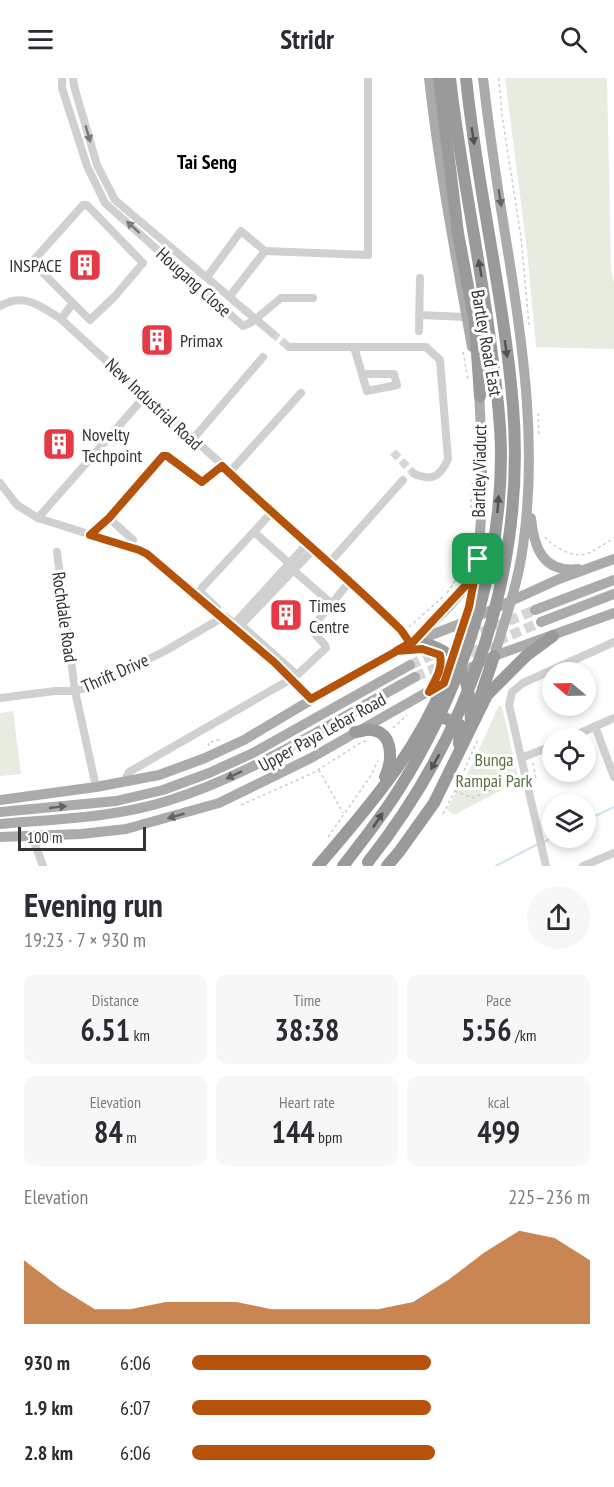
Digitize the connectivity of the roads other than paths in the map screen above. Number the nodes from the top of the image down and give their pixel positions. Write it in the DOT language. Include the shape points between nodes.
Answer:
graph roads {
  1 [pos="62,78"];
  2 [pos="73,78"];
  3 [pos="368,78"];
  4 [pos="429,78"];
  5 [pos="439,78"];
  6 [pos="450,78"];
  7 [pos="466,78"];
  8 [pos="483,78"];
  9 [pos="265,251"];
  10 [pos="207,277"];
  11 [pos="420,278"];
  12 [pos="230,296"];
  13 [pos="313,298"];
  14 [pos="73,303"];
  15 [pos="0,306"];
  16 [pos="419,315"];
  17 [pos="466,317"];
  18 [pos="256,318"];
  19 [pos="61,319"];
  20 [pos="418,331"];
  21 [pos="272,333"];
  22 [pos="289,347"];
  23 [pos="354,347"];
  24 [pos="263,357"];
  25 [pos="362,374"];
  26 [pos="302,393"];
  27 [pos="146,396"];
  28 [pos="480,396"];
  29 [pos="193,439"];
  30 [pos="222,466"];
  31 [pos="229,473"];
  32 [pos="414,474"];
  33 [pos="403,480"];
  34 [pos="0,483"];
  35 [pos="528,491"];
  36 [pos="272,512"];
  37 [pos="38,518"];
  38 [pos="109,518"];
  39 [pos="254,532"];
  40 [pos="90,535"];
  41 [pos="133,540"];
  42 [pos="310,547"];
  43 [pos="57,552"];
  44 [pos="478,559"];
  45 [pos="614,559"];
  46 [pos="330,562"];
  47 [pos="597,565"];
  48 [pos="291,567"];
  49 [pos="614,580"];
  50 [pos="350,581"];
  51 [pos="614,594"];
  52 [pos="511,600"];
  53 [pos="332,604"];
  54 [pos="535,610"];
  55 [pos="614,613"];
  56 [pos="220,618"];
  57 [pos="465,622"];
  58 [pos="541,622"];
  59 [pos="553,636"];
  60 [pos="614,642"];
  61 [pos="411,643"];
  62 [pos="396,651"];
  63 [pos="494,656"];
  64 [pos="453,657"];
  65 [pos="410,665"];
  66 [pos="464,672"];
  67 [pos="415,677"];
  68 [pos="291,679"];
  69 [pos="444,683"];
  70 [pos="75,691"];
  71 [pos="429,692"];
  72 [pos="0,698"];
  73 [pos="311,699"];
  74 [pos="614,718"];
  75 [pos="471,725"];
  76 [pos="595,726"];
  77 [pos="591,728"];
  78 [pos="422,729"];
  79 [pos="355,732"];
  80 [pos="542,750"];
  81 [pos="459,752"];
  82 [pos="522,758"];
  83 [pos="614,777"];
  84 [pos="124,782"];
  85 [pos="96,787"];
  86 [pos="377,795"];
  87 [pos="0,800"];
  88 [pos="0,812"];
  89 [pos="0,824"];
  90 [pos="32,836"];
  91 [pos="0,837"];
  92 [pos="614,853"];
  93 [pos="366,864"];
  94 [pos="43,866"];
  95 [pos="318,866"];
  96 [pos="343,866"];
  97 [pos="387,866"];
  98 [pos="546,866"];
  99 [pos="583,866"];
  18 -- 1 [label="street, Hougang Close, one-way" via="243,326 105,203 87,166"];
  2 -- 10 [label="street, Hougang Close, one-way" via="97,165 115,200"];
  3 -- 9 [label="street" via="368,255"];
  4 -- 17 [label="main road, Bartley Road East"];
  5 -- 28 [label="highway" via="458,233 475,324"];
  96 -- 6 [label="highway, Bartley Viaduct, one-way, bridge" via="402,785 444,703 483,597 497,526 501,454 495,377"];
  7 -- 93 [label="highway, Bartley Viaduct, one-way, bridge" via="510,380 514,470 510,527 494,616 459,714 425,780"];
  8 -- 35 [label="main road, Bartley Road East, one-way" via="526,382 530,420"];
  9 -- 10 [label="street" via="242,231"];
  9 -- 12 [label="street"];
  10 -- 12 [label="street, Hougang Close"];
  11 -- 16 [label="street"];
  12 -- 18 [label="street, Hougang Close"];
  13 -- 18 [label="street" via="281,298"];
  14 -- 14 [label="street" via="90,320 143,265 84,205 32,262"];
  14 -- 19 [label="street"];
  15 -- 19 [label="street, New Industrial Road" via="11,300 31,301"];
  16 -- 17 [label="street"];
  16 -- 20 [label="street"];
  17 -- 28 [label="main road, Bartley Road East"];
  18 -- 21 [label="street"];
  19 -- 27 [label="street, New Industrial Road"];
  22 -- 23 [label="street"];
  23 -- 25 [label="street"];
  23 -- 32 [label="street" via="426,347 440,360 448,459 434,477"];
  24 -- 29 [label="street"];
  26 -- 31 [label="street"];
  27 -- 29 [label="street, New Industrial Road"];
  27 -- 37 [label="street"];
  28 -- 44 [label="main road, Bartley Road East" via="482,505"];
  29 -- 30 [label="street, New Industrial Road"];
  30 -- 31 [label="street, New Industrial Road"];
  30 -- 38 [label="street" via="202,482 163,456"];
  31 -- 36 [label="street, New Industrial Road"];
  33 -- 46 [label="street"];
  34 -- 37 [label="street" via="17,505"];
  35 -- 47 [label="main road" via="532,533 542,556 560,569"];
  35 -- 52 [label="main road, Bartley Road East" via="523,549"];
  36 -- 39 [label="street"];
  36 -- 42 [label="street, New Industrial Road"];
  37 -- 40 [label="street"];
  38 -- 40 [label="street"];
  38 -- 41 [label="street"];
  39 -- 48 [label="street"];
  39 -- 48 [label="street" via="200,591 232,622"];
  40 -- 56 [label="street" via="147,554"];
  42 -- 46 [label="street, New Industrial Road"];
  42 -- 48 [label="street"];
  43 -- 70 [label="street, Rochdale Road"];
  44 -- 57 [label="main road, Bartley Road East"];
  44 -- 61 [label="main road" via="468,583"];
  45 -- 47 [label="main road, Upper Paya Lebar Road"];
  46 -- 50 [label="street, New Industrial Road"];
  47 -- 52 [label="main road, Upper Paya Lebar Road"];
  48 -- 53 [label="street"];
  48 -- 53 [label="street" via="241,626 297,675 326,648 312,630"];
  49 -- 54 [label="main road"];
  50 -- 53 [label="street"];
  50 -- 61 [label="street, New Industrial Road"];
  51 -- 58 [label="main road"];
  52 -- 57 [label="main road, Upper Paya Lebar Road"];
  52 -- 63 [label="main road, Bartley Road East"];
  55 -- 59 [label="main road, Upper Paya Lebar Road"];
  56 -- 68 [label="street"];
  56 -- 70 [label="street, Thrift Drive" via="165,651 94,686"];
  57 -- 61 [label="main road, Upper Paya Lebar Road"];
  57 -- 64 [label="main road, Bartley Road East"];
  59 -- 63 [label="main road, Upper Paya Lebar Road"];
  59 -- 75 [label="highway" via="526,656 487,695"];
  60 -- 82 [label="street" via="523,683 512,692 509,705"];
  61 -- 62 [label="main road, Upper Paya Lebar Road"];
  61 -- 64 [label="highway" via="431,644"];
  62 -- 71 [label="main road" via="422,649 440,655 439,673"];
  62 -- 73 [label="main road, Upper Paya Lebar Road"];
  63 -- 66 [label="main road, Upper Paya Lebar Road"];
  63 -- 75 [label="highway"];
  64 -- 66 [label="highway"];
  64 -- 69 [label="main road, Bartley Road East"];
  88 -- 65 [label="main road, Upper Paya Lebar Road, one-way" via="116,801 172,787 253,753"];
  66 -- 69 [label="main road, Upper Paya Lebar Road"];
  66 -- 75 [label="highway" via="471,696"];
  67 -- 89 [label="main road, Upper Paya Lebar Road, one-way" via="212,786 117,813"];
  68 -- 73 [label="street"];
  68 -- 84 [label="street" via="129,772"];
  69 -- 71 [label="main road, Upper Paya Lebar Road"];
  69 -- 78 [label="highway"];
  70 -- 72 [label="street, Thrift Drive"];
  70 -- 85 [label="street, Rochdale Road"];
  71 -- 79 [label="main road, Upper Paya Lebar Road"];
  73 -- 84 [label="main road, Upper Paya Lebar Road" via="244,740 205,758 159,775"];
  74 -- 76 [label="street"];
  75 -- 81 [label="highway"];
  76 -- 77 [label="street"];
  76 -- 83 [label="street"];
  78 -- 81 [label="highway" via="442,717 460,725"];
  78 -- 86 [label="highway"];
  79 -- 86 [label="highway" via="378,732 390,746 390,767"];
  79 -- 90 [label="main road, Upper Paya Lebar Road, one-way" via="219,803 126,829"];
  80 -- 82 [label="street"];
  81 -- 97 [label="highway" via="434,803"];
  82 -- 98 [label="street"];
  84 -- 85 [label="main road, Upper Paya Lebar Road"];
  85 -- 87 [label="main road, Upper Paya Lebar Road"];
  86 -- 95 [label="highway"];
  90 -- 91 [label="main road, Upper Paya Lebar Road"];
  90 -- 94 [label="street"];
  92 -- 99 [label="street"];
}
